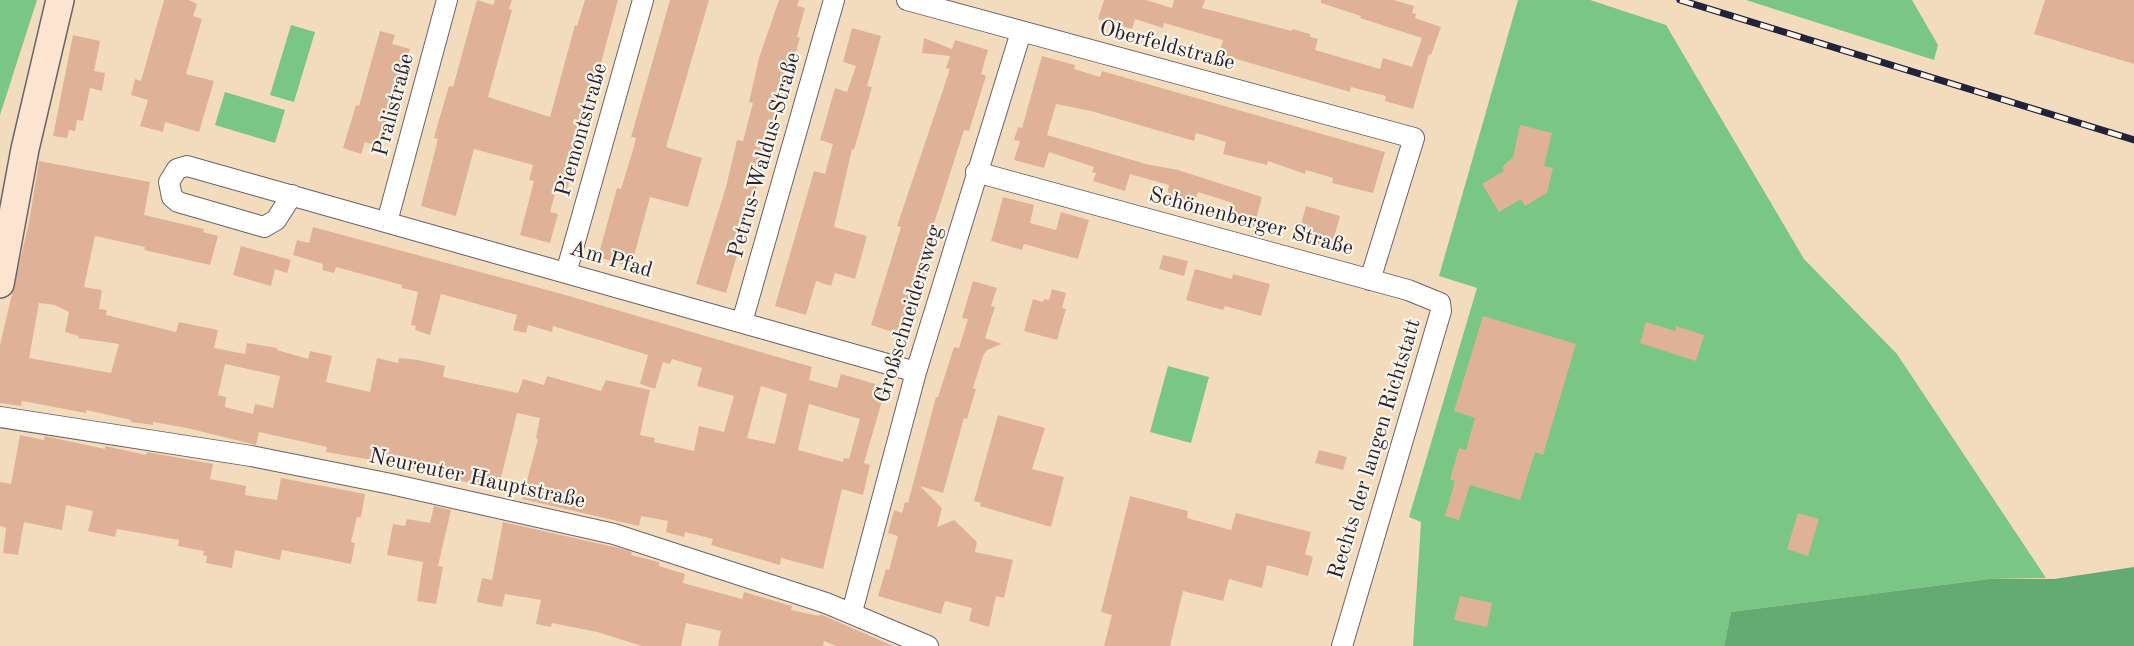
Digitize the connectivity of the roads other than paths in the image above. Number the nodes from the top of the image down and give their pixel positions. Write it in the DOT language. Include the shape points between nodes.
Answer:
graph roads {
  1 [pos="60,0"];
  2 [pos="447,0"];
  3 [pos="643,0"];
  4 [pos="834,0"];
  5 [pos="907,0"];
  6 [pos="1021,32"];
  7 [pos="1414,138"];
  8 [pos="976,172"];
  9 [pos="292,195"];
  10 [pos="387,222"];
  11 [pos="566,273"];
  12 [pos="1370,280"];
  13 [pos="0,284"];
  14 [pos="742,322"];
  15 [pos="916,372"];
  16 [pos="0,417"];
  17 [pos="852,612"];
  18 [pos="928,646"];
  19 [pos="1342,646"];
  1 -- 13 [label="main road" via="25,148"];
  2 -- 10 [label="street, Pralistraße"];
  3 -- 11 [label="street, Piemontstraße"];
  4 -- 14 [label="street, Petrus-Waldus-Straße"];
  5 -- 6 [label="street, Oberfeldstraße"];
  6 -- 7 [label="street, Oberfeldstraße"];
  6 -- 8 [label="street, Großschneidersweg"];
  7 -- 12 [label="street, Schönenberger Straße"];
  8 -- 12 [label="street, Schönenberger Straße"];
  8 -- 15 [label="street, Großschneidersweg"];
  9 -- 9 [label="street, Am Pfad" via="188,166 177,169 169,182 172,197 178,202 264,227 276,220"];
  9 -- 10 [label="street, Am Pfad"];
  10 -- 11 [label="street, Am Pfad"];
  11 -- 14 [label="street, Am Pfad"];
  12 -- 19 [label="street, Rechts der langen Richtstatt" via="1434,298 1441,311"];
  14 -- 15 [label="street, Am Pfad"];
  15 -- 17 [label="street, Großschneidersweg"];
  16 -- 17 [label="street, Neureuter Hauptstraße" via="251,456 571,524 696,558"];
  17 -- 18 [label="street, Neureuter Hauptstraße"];
}
